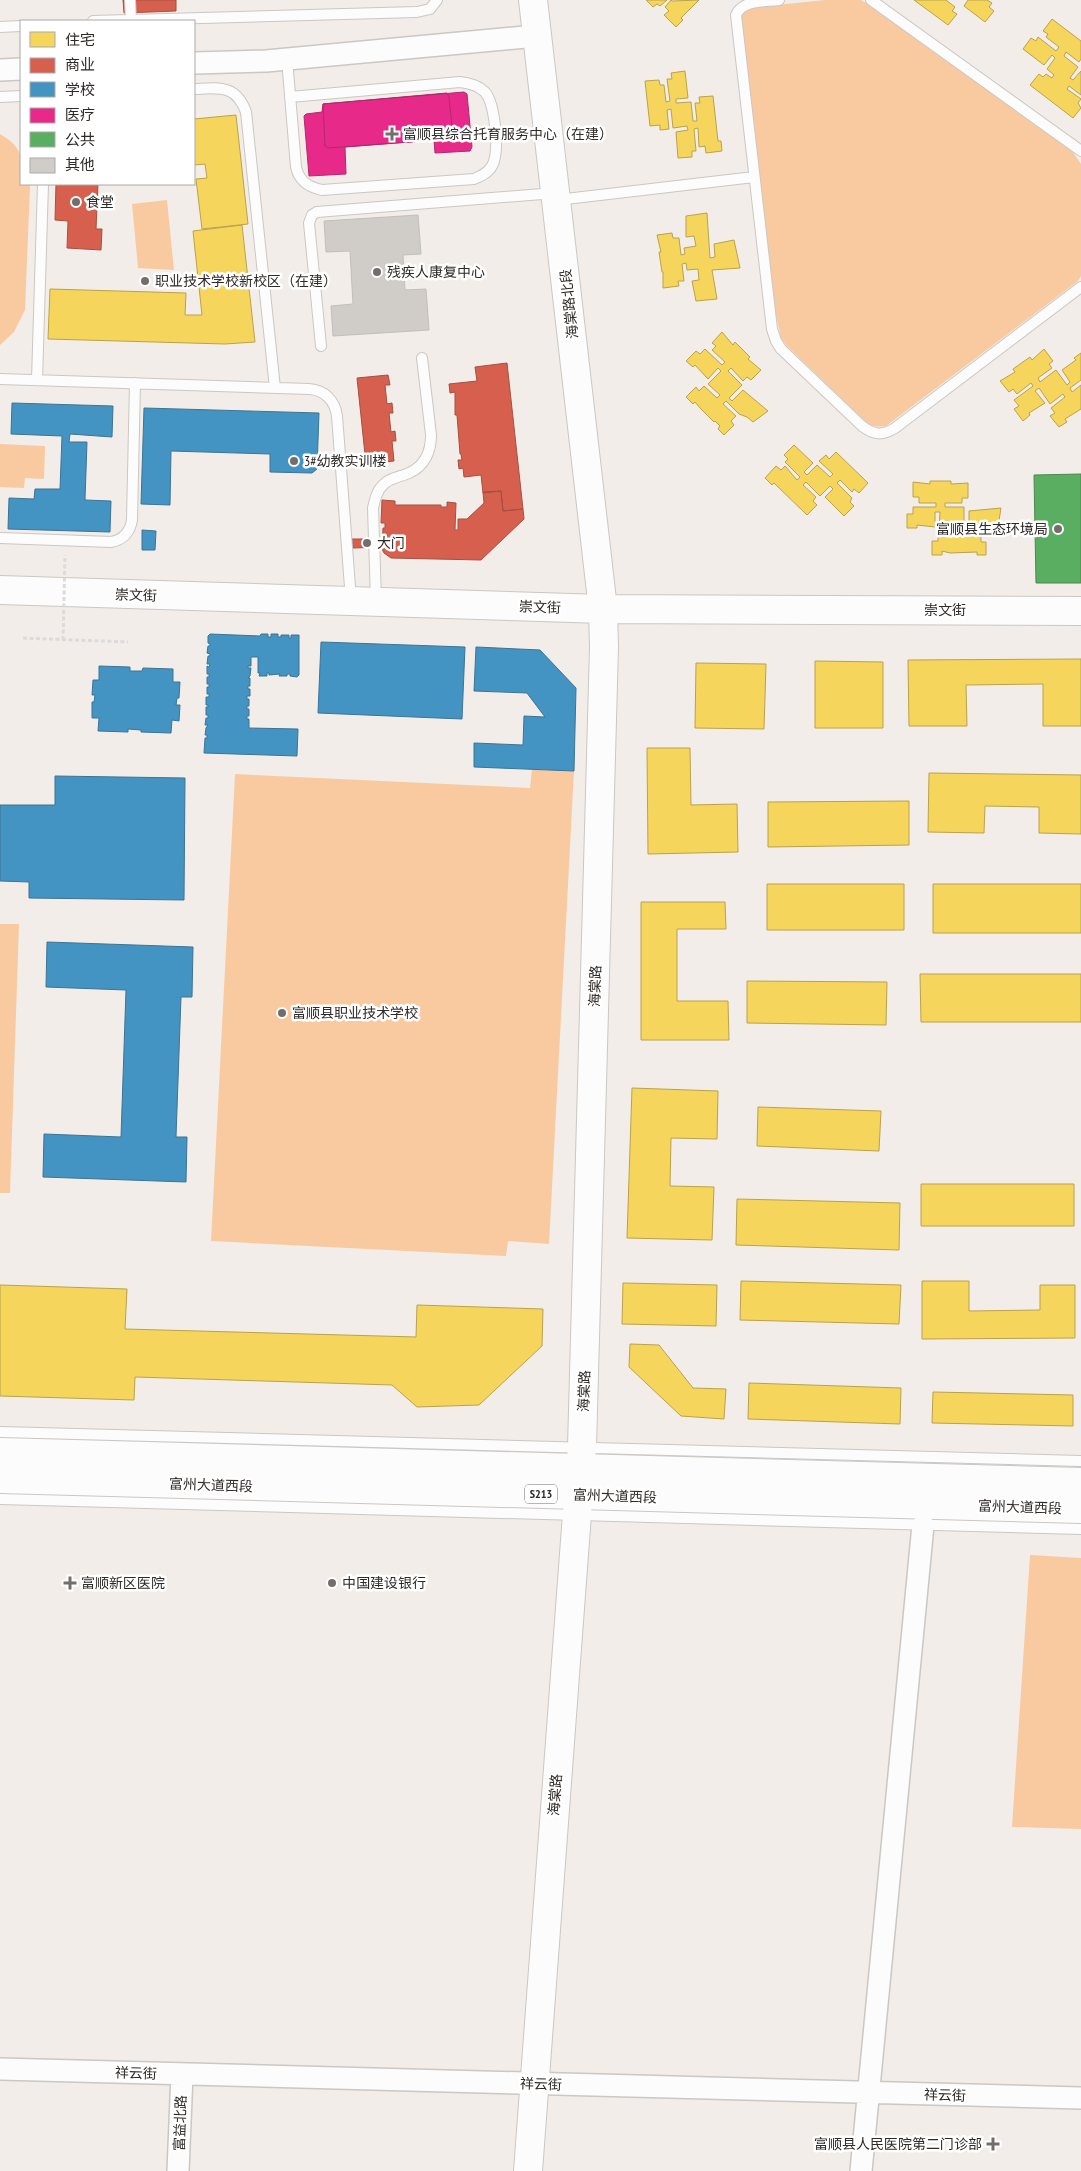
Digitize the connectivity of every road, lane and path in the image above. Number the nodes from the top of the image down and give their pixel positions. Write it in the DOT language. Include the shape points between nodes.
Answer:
graph roads {
  1 [pos="130,0"];
  2 [pos="438,0"];
  3 [pos="533,0"];
  4 [pos="779,0"];
  5 [pos="871,0"];
  6 [pos="131,20"];
  7 [pos="152,20"];
  8 [pos="20,26"];
  9 [pos="0,27"];
  10 [pos="536,36"];
  11 [pos="287,58"];
  12 [pos="195,63"];
  13 [pos="20,69"];
  14 [pos="0,70"];
  15 [pos="195,90"];
  16 [pos="20,96"];
  17 [pos="0,97"];
  18 [pos="290,97"];
  19 [pos="1080,148"];
  20 [pos="754,177"];
  21 [pos="43,185"];
  22 [pos="556,196"];
  23 [pos="1081,287"];
  24 [pos="321,346"];
  25 [pos="422,358"];
  26 [pos="0,379"];
  27 [pos="37,380"];
  28 [pos="135,383"];
  29 [pos="275,388"];
  30 [pos="0,538"];
  31 [pos="65,556"];
  32 [pos="0,590"];
  33 [pos="364,601"];
  34 [pos="603,609"];
  35 [pos="1081,611"];
  36 [pos="23,638"];
  37 [pos="63,640"];
  38 [pos="128,642"];
  39 [pos="0,1432"];
  40 [pos="0,1452"];
  41 [pos="582,1458"];
  42 [pos="1081,1461"];
  43 [pos="0,1479"];
  44 [pos="1081,1482"];
  45 [pos="0,1499"];
  46 [pos="578,1505"];
  47 [pos="1081,1509"];
  48 [pos="923,1525"];
  49 [pos="1081,1529"];
  50 [pos="0,2069"];
  51 [pos="182,2074"];
  52 [pos="533,2084"];
  53 [pos="869,2093"];
  54 [pos="1081,2098"];
  55 [pos="178,2171"];
  56 [pos="528,2171"];
  57 [pos="861,2171"];
  1 -- 6 [label="lane"];
  2 -- 7 [label="lane" via="430,9 417,12"];
  3 -- 10 [label="street, 海棠路北段"];
  4 -- 20 [label="lane" via="744,4 736,15"];
  5 -- 19 [label="lane"];
  8 -- 9 [label="lane"];
  10 -- 11 [label="street"];
  10 -- 22 [label="street, 海棠路北段"];
  11 -- 12 [label="street"];
  11 -- 18 [label="lane"];
  13 -- 14 [label="street"];
  15 -- 29 [label="lane" via="227,90 240,98 246,112"];
  16 -- 17 [label="lane"];
  18 -- 18 [label="lane" via="470,83 483,90 491,103 495,161 486,174 474,179 315,189 302,182 297,173"];
  20 -- 22 [label="lane"];
  20 -- 23 [label="lane" via="776,341 871,432 879,434 895,428"];
  21 -- 27 [label="lane"];
  22 -- 24 [label="lane" via="318,212 309,223"];
  22 -- 34 [label="street, 海棠路北段"];
  25 -- 33 [label="lane" via="430,448 419,467 385,483 376,498"];
  26 -- 27 [label="lane"];
  27 -- 28 [label="lane"];
  28 -- 29 [label="lane"];
  28 -- 30 [label="lane" via="132,520 129,531 120,540 111,542"];
  29 -- 33 [label="lane" via="319,391 335,405"];
  31 -- 37 [label="path, bridge"];
  32 -- 33 [label="street, 崇文街"];
  33 -- 34 [label="street, 崇文街"];
  34 -- 35 [label="street, 崇文街"];
  34 -- 41 [label="street, 海棠路"];
  36 -- 37 [label="path"];
  37 -- 38 [label="path"];
  39 -- 41 [label="lane"];
  40 -- 41 [label="street, 富州大道西段 / S213"];
  41 -- 42 [label="lane"];
  41 -- 44 [label="street, 富州大道西段 / S213"];
  41 -- 46 [label="street, 海棠路"];
  43 -- 46 [label="street, 富州大道西段 / S213"];
  45 -- 46 [label="lane"];
  46 -- 47 [label="street, 富州大道西段 / S213"];
  46 -- 48 [label="lane"];
  46 -- 52 [label="street, 海棠路"];
  48 -- 49 [label="lane"];
  48 -- 53 [label="street"];
  50 -- 51 [label="street, 祥云街"];
  51 -- 52 [label="street, 祥云街"];
  51 -- 55 [label="street, 富益北路"];
  52 -- 53 [label="street, 祥云街"];
  52 -- 56 [label="street, 海棠路"];
  53 -- 54 [label="street, 祥云街"];
  53 -- 57 [label="street"];
}
